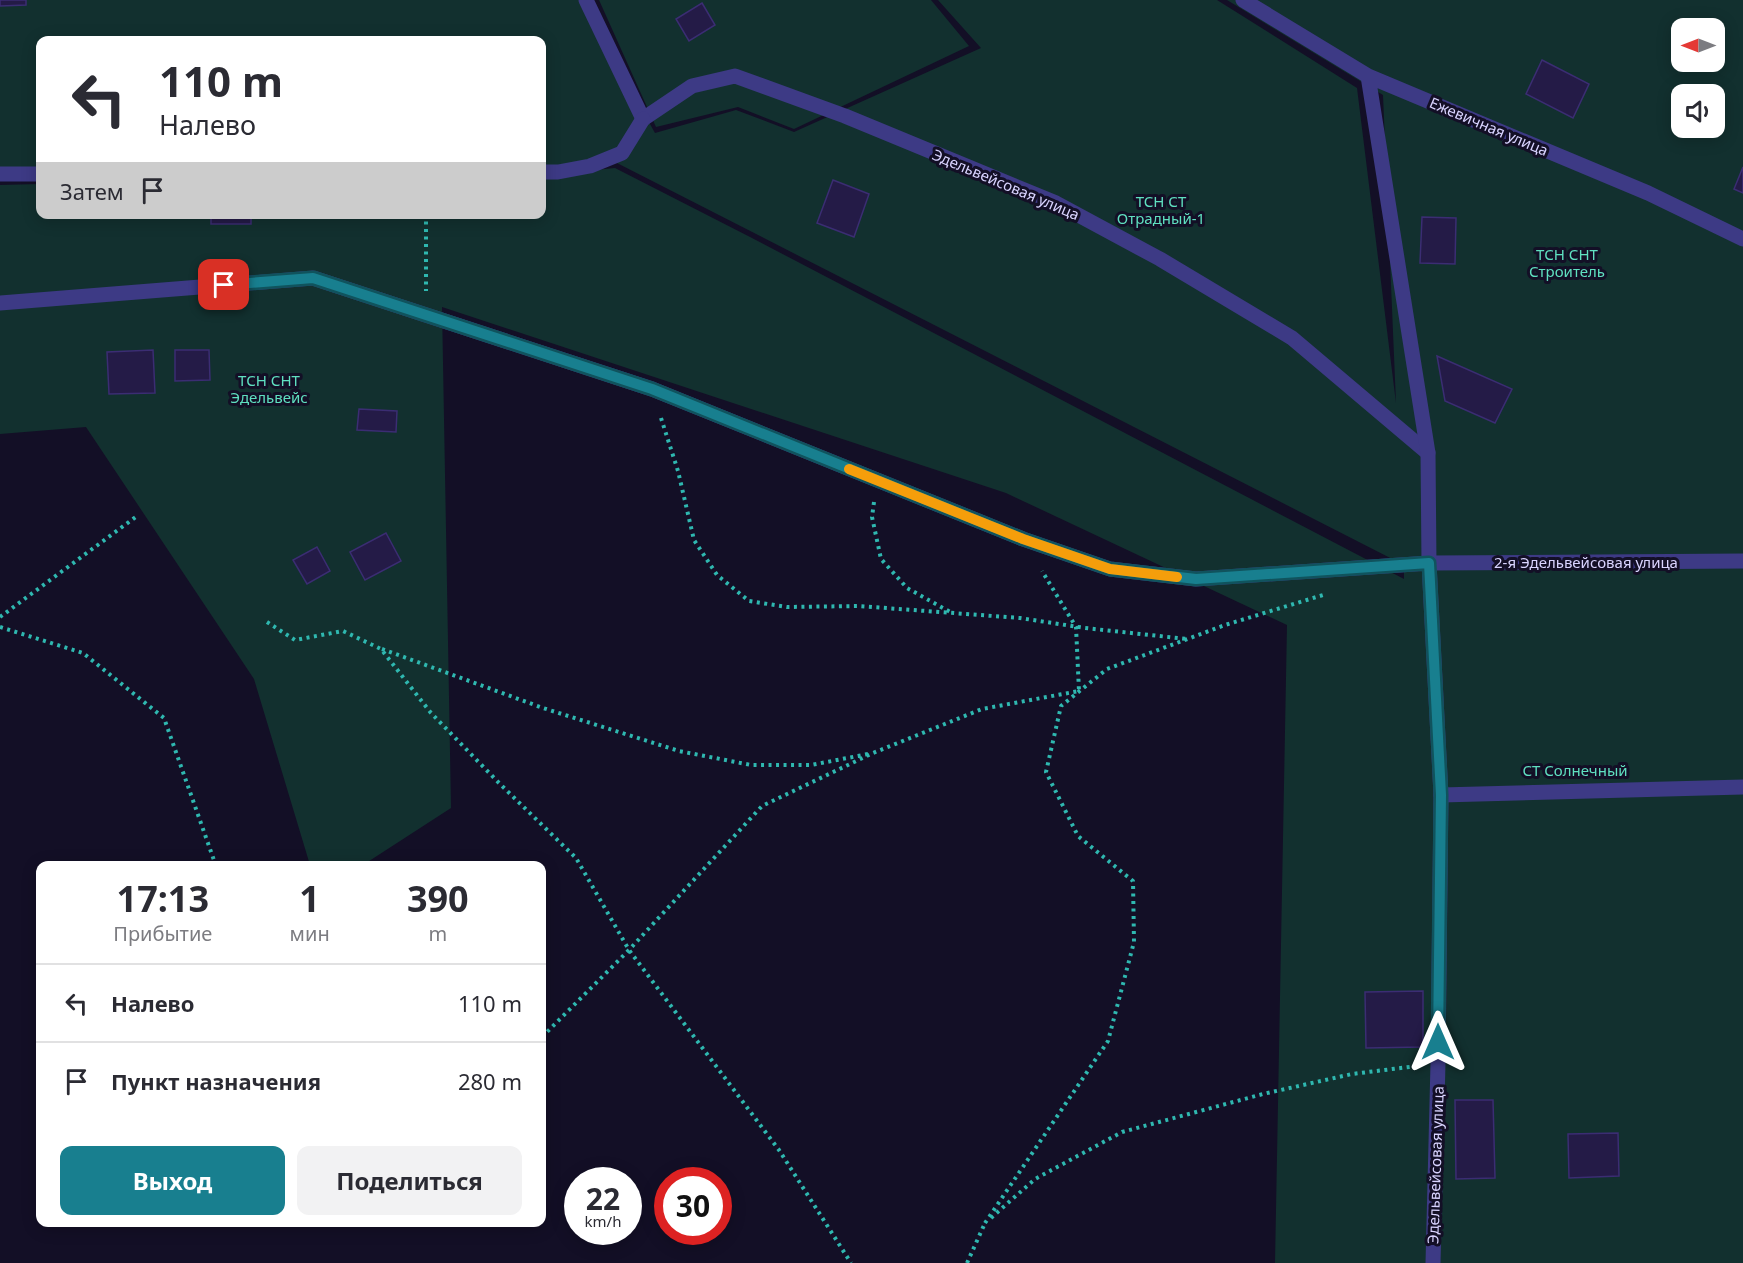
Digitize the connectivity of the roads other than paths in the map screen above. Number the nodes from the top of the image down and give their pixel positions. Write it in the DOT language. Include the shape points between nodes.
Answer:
graph roads {
  1 [pos="586,0"];
  2 [pos="1243,0"];
  3 [pos="1368,76"];
  4 [pos="643,119"];
  5 [pos="546,172"];
  6 [pos="0,174"];
  7 [pos="36,174"];
  8 [pos="1743,239"];
  9 [pos="0,303"];
  10 [pos="1428,453"];
  11 [pos="1743,561"];
  12 [pos="1429,563"];
  13 [pos="1743,787"];
  14 [pos="1441,795"];
  15 [pos="1433,1263"];
  1 -- 4 [label="street"];
  2 -- 3 [label="street, Ежевичная улица"];
  3 -- 8 [label="street, Ежевичная улица" via="1648,193"];
  3 -- 10 [label="street, Эдельвейсовая улица"];
  4 -- 5 [label="street" via="622,153 590,166"];
  4 -- 10 [label="street, Эдельвейсовая улица" via="692,86 735,76 845,116 1056,203 1160,259 1292,338"];
  6 -- 7 [label="street"];
  9 -- 12 [label="street, 2-я Эдельвейсовая улица" via="313,278 652,389 1023,539 1110,569 1196,579"];
  10 -- 12 [label="street, Эдельвейсовая улица"];
  11 -- 12 [label="street, 2-я Эдельвейсовая улица"];
  12 -- 14 [label="street, Эдельвейсовая улица"];
  13 -- 14 [label="street"];
  14 -- 15 [label="street, Эдельвейсовая улица"];
}
